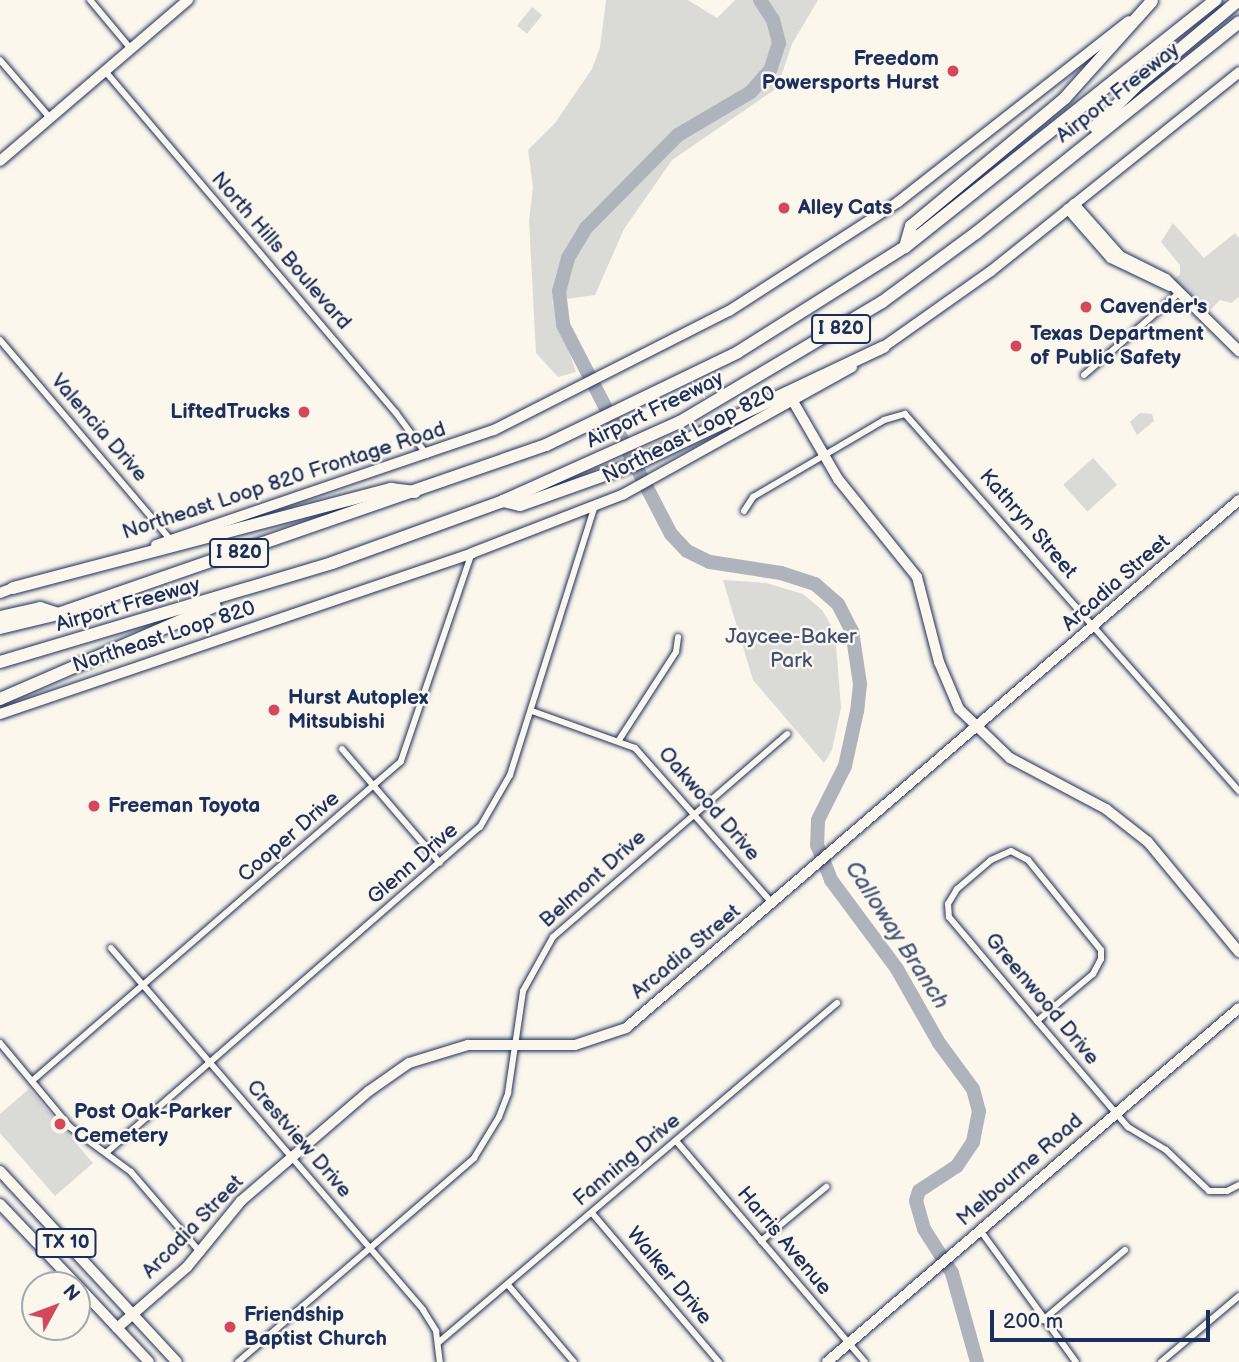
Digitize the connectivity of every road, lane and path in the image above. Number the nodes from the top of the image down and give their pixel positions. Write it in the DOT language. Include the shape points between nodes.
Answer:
graph roads {
  1 [pos="90,0"];
  2 [pos="188,0"];
  3 [pos="1216,0"];
  4 [pos="1239,0"];
  5 [pos="1153,1"];
  6 [pos="1239,22"];
  7 [pos="131,49"];
  8 [pos="0,60"];
  9 [pos="105,71"];
  10 [pos="1239,72"];
  11 [pos="50,118"];
  12 [pos="0,161"];
  13 [pos="1059,165"];
  14 [pos="1071,207"];
  15 [pos="905,247"];
  16 [pos="1177,290"];
  17 [pos="0,340"];
  18 [pos="884,346"];
  19 [pos="1239,351"];
  20 [pos="1084,375"];
  21 [pos="794,402"];
  22 [pos="824,455"];
  23 [pos="427,456"];
  24 [pos="419,492"];
  25 [pos="1239,500"];
  26 [pos="503,501"];
  27 [pos="595,504"];
  28 [pos="744,510"];
  29 [pos="171,540"];
  30 [pos="472,553"];
  31 [pos="13,588"];
  32 [pos="0,593"];
  33 [pos="233,596"];
  34 [pos="58,614"];
  35 [pos="0,617"];
  36 [pos="1096,627"];
  37 [pos="0,628"];
  38 [pos="677,637"];
  39 [pos="0,662"];
  40 [pos="0,699"];
  41 [pos="532,711"];
  42 [pos="0,714"];
  43 [pos="977,729"];
  44 [pos="787,734"];
  45 [pos="619,740"];
  46 [pos="342,749"];
  47 [pos="376,786"];
  48 [pos="1239,792"];
  49 [pos="695,812"];
  50 [pos="440,863"];
  51 [pos="772,904"];
  52 [pos="111,948"];
  53 [pos="1239,952"];
  54 [pos="143,985"];
  55 [pos="837,1003"];
  56 [pos="1239,1008"];
  57 [pos="1037,1021"];
  58 [pos="0,1043"];
  59 [pos="514,1046"];
  60 [pos="209,1061"];
  61 [pos="32,1081"];
  62 [pos="1117,1113"];
  63 [pos="677,1142"];
  64 [pos="107,1152"];
  65 [pos="292,1157"];
  66 [pos="0,1171"];
  67 [pos="1239,1185"];
  68 [pos="826,1187"];
  69 [pos="0,1204"];
  70 [pos="592,1213"];
  71 [pos="980,1230"];
  72 [pos="761,1241"];
  73 [pos="370,1249"];
  74 [pos="1125,1250"];
  75 [pos="201,1252"];
  76 [pos="64,1271"];
  77 [pos="508,1285"];
  78 [pos="1239,1296"];
  79 [pos="91,1300"];
  80 [pos="133,1314"];
  81 [pos="1043,1320"];
  82 [pos="117,1328"];
  83 [pos="439,1342"];
  84 [pos="849,1344"];
  85 [pos="149,1362"];
  86 [pos="177,1362"];
  87 [pos="238,1362"];
  88 [pos="440,1362"];
  89 [pos="573,1362"];
  90 [pos="719,1362"];
  91 [pos="827,1362"];
  92 [pos="865,1362"];
  93 [pos="1076,1362"];
  94 [pos="1161,1362"];
  1 -- 7 [label="street"];
  2 -- 7 [label="street"];
  3 -- 15 [label="highway, Airport Freeway / I 820"];
  4 -- 13 [label="highway" via="1136,86"];
  5 -- 15 [label="highway" via="1065,98 911,226"];
  5 -- 23 [label="street, Northeast Loop 820 Frontage Road" via="861,229 741,304 618,370"];
  6 -- 13 [label="highway, Airport Freeway / I 820"];
  7 -- 9 [label="street"];
  8 -- 11 [label="street"];
  9 -- 11 [label="street"];
  9 -- 23 [label="street, North Hills Boulevard" via="388,403"];
  10 -- 14 [label="street, Northeast Loop 820"];
  11 -- 12 [label="street"];
  13 -- 26 [label="highway, Airport Freeway / I 820" via="882,302 716,404"];
  14 -- 16 [label="street" via="1111,258"];
  14 -- 18 [label="street, Northeast Loop 820" via="947,305"];
  15 -- 24 [label="highway, Airport Freeway / I 820" via="738,352 634,405"];
  16 -- 19 [label="street"];
  16 -- 20 [label="street"];
  17 -- 29 [label="street, Valencia Drive"];
  18 -- 21 [label="street, Northeast Loop 820"];
  18 -- 26 [label="highway" via="612,474 520,505"];
  21 -- 22 [label="street"];
  21 -- 27 [label="street, Northeast Loop 820" via="667,473"];
  22 -- 28 [label="street, Kathryn Street" via="753,497"];
  22 -- 36 [label="street, Kathryn Street" via="895,414 915,420"];
  22 -- 43 [label="street" via="856,503 917,577 948,689"];
  23 -- 29 [label="street, Northeast Loop 820 Frontage Road"];
  24 -- 31 [label="highway" via="391,489"];
  24 -- 34 [label="highway, Airport Freeway / I 820"];
  25 -- 36 [label="street, Arcadia Street"];
  26 -- 33 [label="highway, Airport Freeway / I 820"];
  27 -- 30 [label="street, Northeast Loop 820"];
  27 -- 41 [label="street, Glenn Drive"];
  29 -- 31 [label="street, Northeast Loop 820 Frontage Road"];
  30 -- 42 [label="street, Northeast Loop 820"];
  30 -- 47 [label="street, Cooper Drive" via="407,750"];
  31 -- 32 [label="street, Northeast Loop 820 Frontage Road"];
  33 -- 39 [label="highway, Airport Freeway / I 820"];
  33 -- 40 [label="highway" via="187,621"];
  34 -- 35 [label="highway, Airport Freeway" via="40,608"];
  34 -- 37 [label="highway, I 820"];
  36 -- 43 [label="street, Arcadia Street"];
  36 -- 48 [label="street, Kathryn Street"];
  38 -- 45 [label="street" via="676,652"];
  41 -- 45 [label="street, Oakwood Drive"];
  41 -- 50 [label="street, Glenn Drive" via="510,775 489,816"];
  43 -- 51 [label="street, Arcadia Street"];
  43 -- 53 [label="street" via="1010,758 1106,809 1148,842"];
  44 -- 49 [label="street, Belmont Drive"];
  45 -- 49 [label="street, Oakwood Drive" via="648,760"];
  46 -- 47 [label="street"];
  47 -- 50 [label="street"];
  47 -- 54 [label="street, Cooper Drive"];
  49 -- 51 [label="street, Oakwood Drive"];
  49 -- 59 [label="street, Belmont Drive" via="553,937 523,991"];
  50 -- 60 [label="street, Glenn Drive"];
  51 -- 59 [label="street, Arcadia Street" via="626,1028 575,1045"];
  52 -- 54 [label="street, Crestview Drive"];
  54 -- 60 [label="street, Crestview Drive"];
  54 -- 61 [label="street, Cooper Drive"];
  55 -- 63 [label="street, Fanning Drive"];
  56 -- 62 [label="street, Melbourne Road"];
  57 -- 57 [label="street, Greenwood Drive" via="1097,970 1101,954 1094,937 1017,853 1003,852 957,889 948,904 949,917"];
  57 -- 62 [label="street, Greenwood Drive"];
  58 -- 61 [label="street"];
  59 -- 65 [label="street, Arcadia Street" via="452,1047 409,1063"];
  59 -- 73 [label="street, Belmont Drive" via="508,1093 486,1142 459,1173"];
  60 -- 64 [label="street, Glenn Drive"];
  60 -- 65 [label="street, Crestview Drive"];
  61 -- 64 [label="street" via="70,1126"];
  62 -- 67 [label="street, Greenwood Drive" via="1128,1127 1166,1150 1200,1185 1220,1192"];
  62 -- 71 [label="street, Melbourne Road"];
  63 -- 70 [label="street, Fanning Drive"];
  63 -- 72 [label="street, Harris Avenue"];
  64 -- 75 [label="street" via="131,1172"];
  65 -- 73 [label="street, Crestview Drive"];
  65 -- 75 [label="street, Arcadia Street" via="241,1201"];
  66 -- 80 [label="main road, TX 10"];
  68 -- 72 [label="street"];
  69 -- 76 [label="main road, TX 10"];
  70 -- 77 [label="street, Fanning Drive"];
  70 -- 90 [label="street, Walker Drive"];
  71 -- 81 [label="street"];
  71 -- 84 [label="street, Melbourne Road"];
  72 -- 84 [label="street, Harris Avenue"];
  73 -- 83 [label="street, Crestview Drive" via="428,1317"];
  73 -- 87 [label="street, Belmont Drive"];
  74 -- 81 [label="street"];
  75 -- 80 [label="street, Arcadia Street"];
  77 -- 83 [label="street, Fanning Drive"];
  77 -- 89 [label="street"];
  78 -- 94 [label="street"];
  79 -- 82 [label="main road, TX 10"];
  80 -- 82 [label="street, Arcadia Street"];
  80 -- 86 [label="main road, TX 10"];
  81 -- 93 [label="street"];
  82 -- 85 [label="main road, TX 10"];
  83 -- 88 [label="street, Crestview Drive"];
  84 -- 91 [label="street, Melbourne Road"];
  84 -- 92 [label="street, Harris Avenue"];
}
